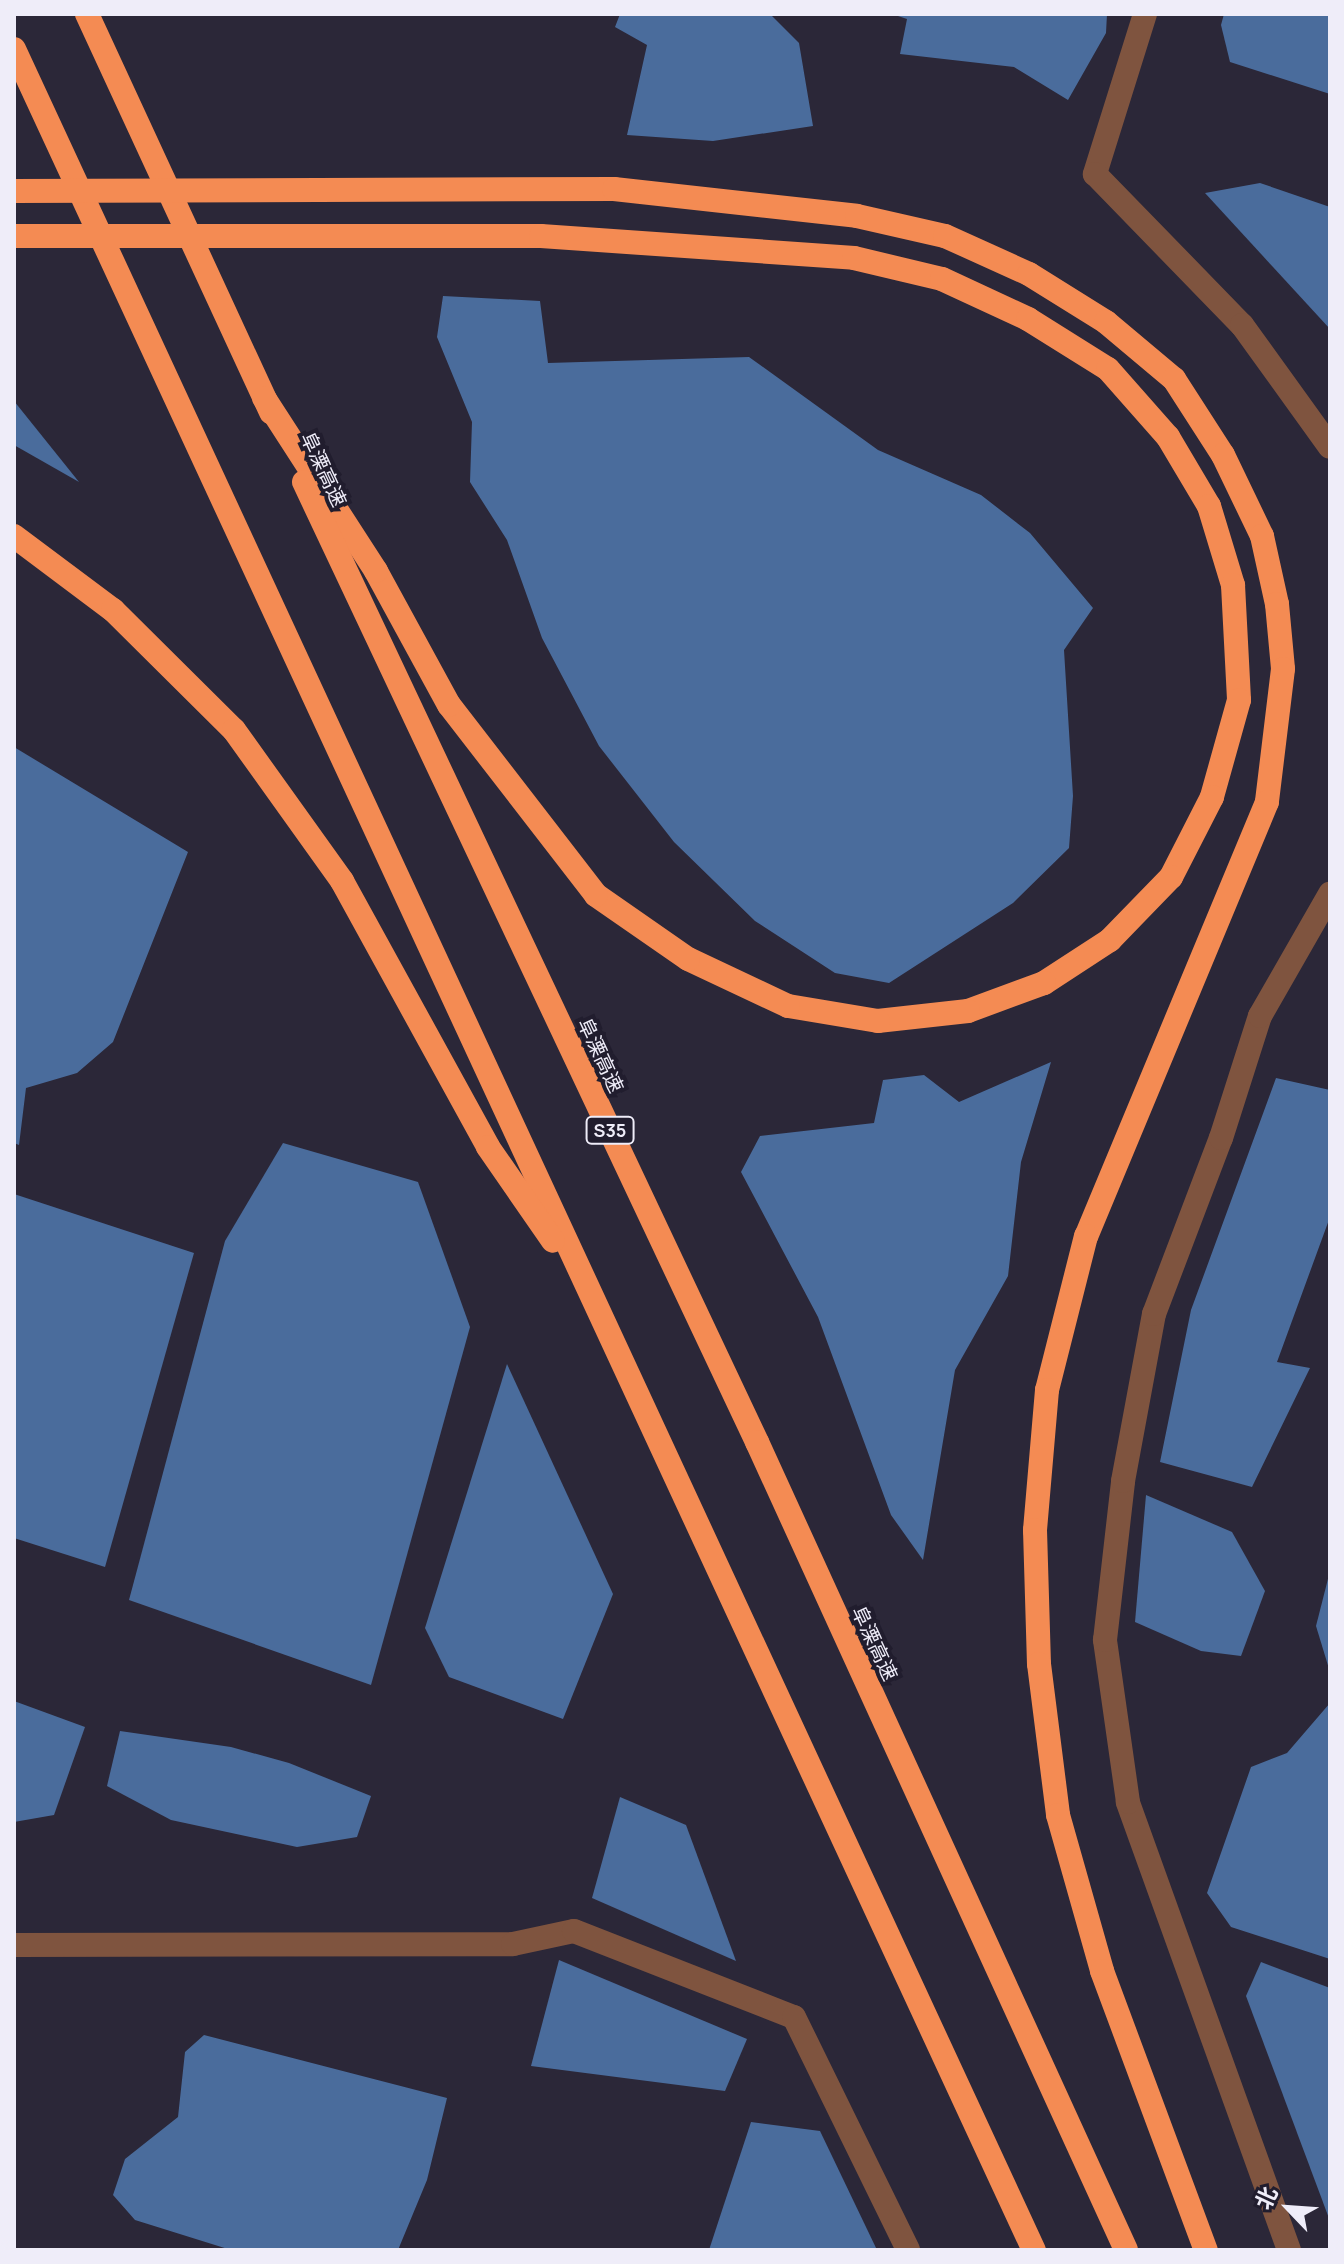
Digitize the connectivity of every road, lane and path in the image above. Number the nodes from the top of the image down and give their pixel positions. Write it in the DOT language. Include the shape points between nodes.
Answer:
graph roads {
  1 [pos="87,14"];
  2 [pos="1145,14"];
  3 [pos="14,49"];
  4 [pos="14,191"];
  5 [pos="14,236"];
  6 [pos="264,398"];
  7 [pos="1330,447"];
  8 [pos="14,536"];
  9 [pos="1330,894"];
  10 [pos="590,1295"];
  11 [pos="14,1945"];
  12 [pos="908,2250"];
  13 [pos="1034,2250"];
  14 [pos="1126,2250"];
  15 [pos="1206,2250"];
  16 [pos="1289,2250"];
  1 -- 6 [label="highway, 阜溧高速 / S35"];
  2 -- 7 [label="street" via="1095,174 1242,325"];
  3 -- 10 [label="highway"];
  4 -- 15 [label="highway" via="614,189 857,216 945,236 1029,274 1106,322 1174,379 1223,455 1262,536 1277,604 1283,669 1267,802 1086,1236 1047,1390 1035,1530 1039,1664 1058,1815 1102,1971"];
  5 -- 6 [label="highway" via="541,236 854,258 942,279 1028,319 1108,369 1168,437 1209,506 1233,585 1239,700 1212,797 1171,877 1110,940 1044,983 968,1011 878,1021 788,1006 688,959 596,895 449,705 376,571"];
  6 -- 14 [label="highway, 阜溧高速 / S35" via="750,1428"];
  8 -- 10 [label="highway" via="113,610 234,730 342,881 488,1147"];
  9 -- 16 [label="street" via="1260,1016 1221,1138 1154,1314 1123,1481 1105,1640 1128,1802"];
  10 -- 13 [label="highway"];
  11 -- 12 [label="street" via="513,1944 574,1931 794,2017"];
}
